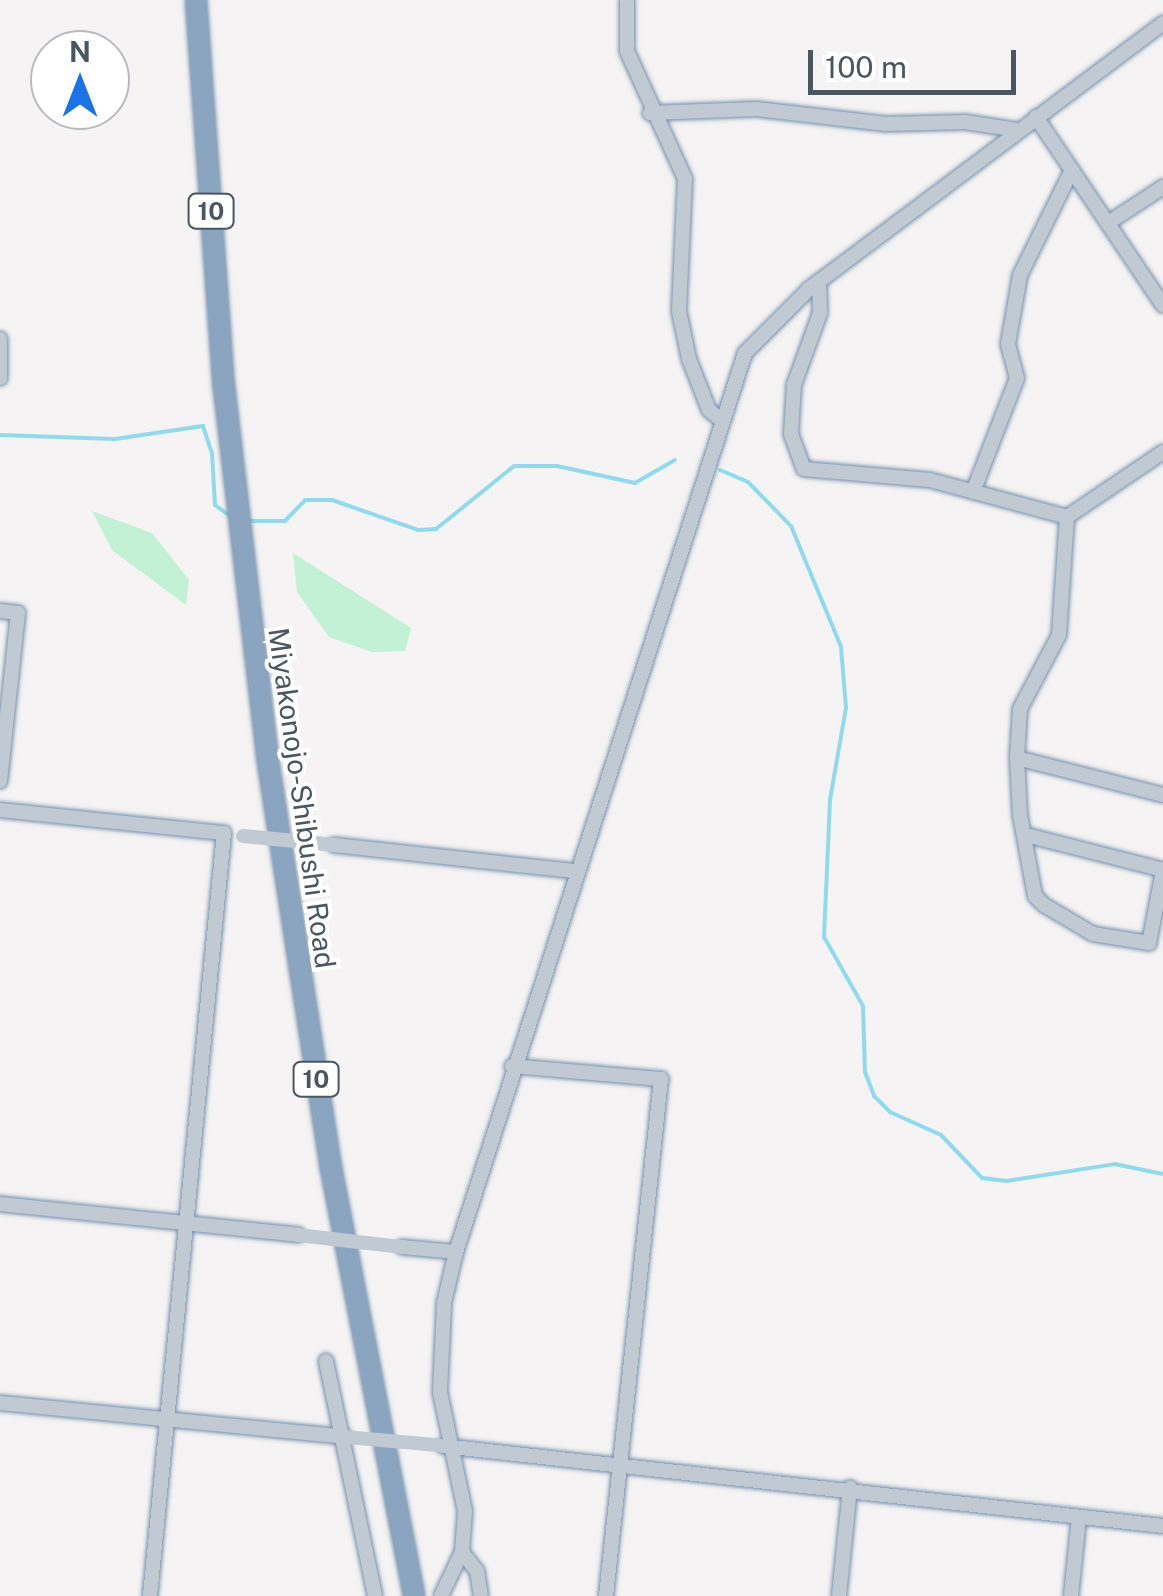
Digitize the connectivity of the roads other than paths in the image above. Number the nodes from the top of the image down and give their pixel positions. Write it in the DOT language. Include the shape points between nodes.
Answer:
graph roads {
  1 [pos="194,0"];
  2 [pos="626,0"];
  3 [pos="1163,23"];
  4 [pos="650,113"];
  5 [pos="1036,117"];
  6 [pos="1018,130"];
  7 [pos="1072,170"];
  8 [pos="1163,186"];
  9 [pos="1108,224"];
  10 [pos="818,282"];
  11 [pos="1163,305"];
  12 [pos="0,339"];
  13 [pos="0,378"];
  14 [pos="722,421"];
  15 [pos="1163,452"];
  16 [pos="972,492"];
  17 [pos="1067,517"];
  18 [pos="0,611"];
  19 [pos="1017,758"];
  20 [pos="0,780"];
  21 [pos="1163,795"];
  22 [pos="0,810"];
  23 [pos="224,833"];
  24 [pos="1026,835"];
  25 [pos="574,871"];
  26 [pos="1163,871"];
  27 [pos="512,1066"];
  28 [pos="0,1204"];
  29 [pos="187,1225"];
  30 [pos="456,1252"];
  31 [pos="326,1361"];
  32 [pos="0,1403"];
  33 [pos="166,1420"];
  34 [pos="343,1436"];
  35 [pos="443,1446"];
  36 [pos="619,1464"];
  37 [pos="850,1488"];
  38 [pos="1079,1517"];
  39 [pos="1163,1526"];
  40 [pos="462,1552"];
  41 [pos="444,1590"];
  42 [pos="150,1596"];
  43 [pos="375,1596"];
  44 [pos="414,1596"];
  45 [pos="481,1596"];
  46 [pos="606,1596"];
  47 [pos="839,1596"];
  48 [pos="1071,1596"];
  1 -- 44 [label="highway, Miyakonojo-Shibushi Road / 10" via="242,559 302,994"];
  2 -- 4 [label="street" via="627,51"];
  3 -- 5 [label="street"];
  4 -- 6 [label="street" via="756,109"];
  4 -- 14 [label="street" via="685,180 679,311 702,393"];
  5 -- 6 [label="street"];
  5 -- 7 [label="street"];
  6 -- 10 [label="street"];
  7 -- 9 [label="street"];
  7 -- 16 [label="street" via="1020,276 1008,344 1017,378"];
  8 -- 9 [label="street"];
  9 -- 11 [label="street"];
  10 -- 14 [label="street" via="745,353"];
  10 -- 16 [label="street" via="820,313 794,385 792,434 800,464 930,480"];
  12 -- 13 [label="street"];
  14 -- 25 [label="street"];
  15 -- 17 [label="street"];
  16 -- 17 [label="street"];
  17 -- 19 [label="street" via="1058,635 1020,709"];
  18 -- 20 [label="street" via="18,613"];
  19 -- 21 [label="street"];
  19 -- 24 [label="street"];
  22 -- 23 [label="street"];
  23 -- 25 [label="street, bridge"];
  23 -- 29 [label="street"];
  24 -- 26 [label="street"];
  24 -- 26 [label="street" via="1035,896 1115,941 1149,943"];
  25 -- 27 [label="street"];
  27 -- 30 [label="street"];
  27 -- 36 [label="street" via="661,1079"];
  28 -- 29 [label="street"];
  29 -- 30 [label="street, bridge"];
  29 -- 33 [label="street"];
  30 -- 35 [label="street" via="440,1342"];
  31 -- 34 [label="street"];
  32 -- 33 [label="street"];
  33 -- 34 [label="street"];
  33 -- 42 [label="street"];
  34 -- 35 [label="street, bridge"];
  34 -- 43 [label="street"];
  35 -- 36 [label="street"];
  35 -- 40 [label="street" via="465,1511"];
  36 -- 37 [label="street"];
  36 -- 46 [label="street"];
  37 -- 38 [label="street"];
  37 -- 47 [label="street"];
  38 -- 39 [label="street"];
  38 -- 48 [label="street"];
  40 -- 41 [label="street"];
  40 -- 45 [label="street" via="472,1559"];
}
